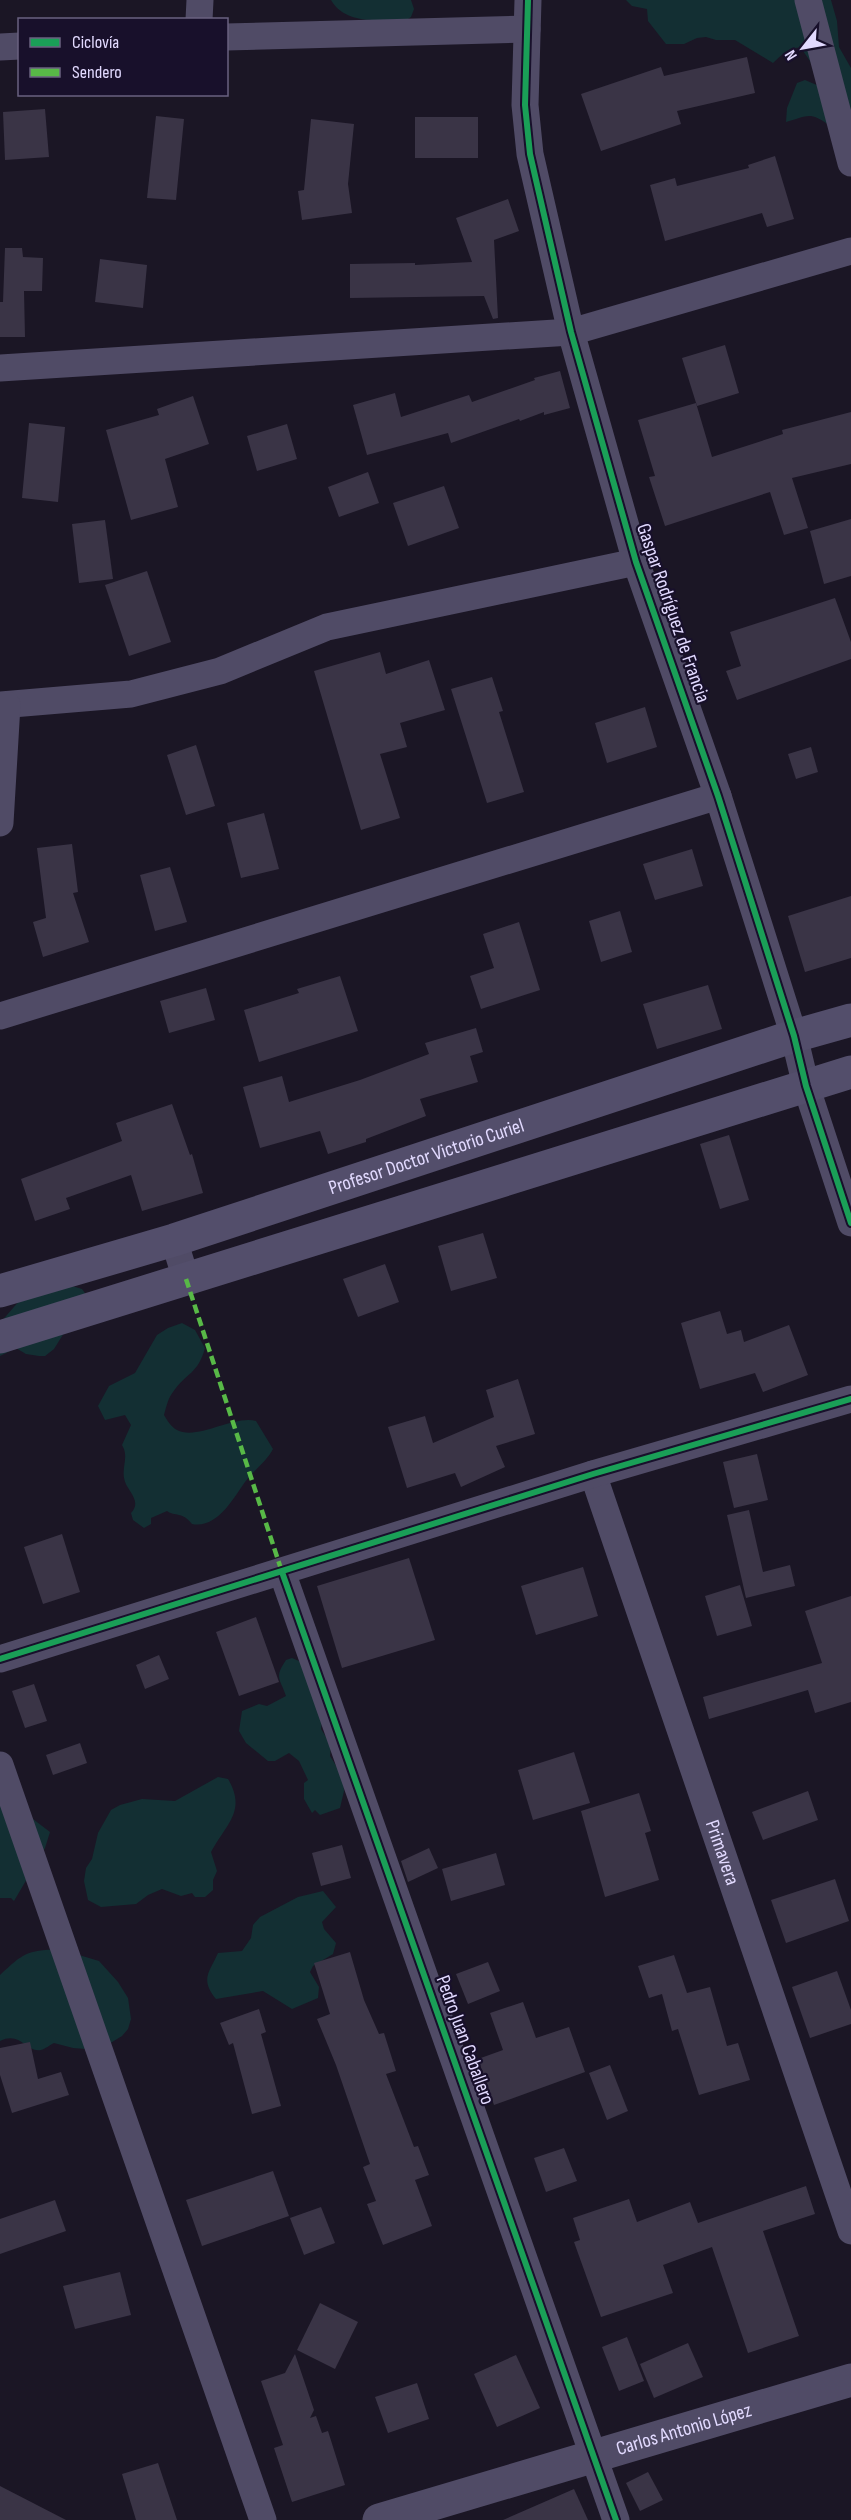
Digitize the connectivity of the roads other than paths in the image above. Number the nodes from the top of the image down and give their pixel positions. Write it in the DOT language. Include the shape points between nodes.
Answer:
graph roads {
  1 [pos="200,0"];
  2 [pos="528,0"];
  3 [pos="808,0"];
  4 [pos="199,18"];
  5 [pos="527,29"];
  6 [pos="228,37"];
  7 [pos="18,46"];
  8 [pos="0,47"];
  9 [pos="851,163"];
  10 [pos="851,251"];
  11 [pos="571,332"];
  12 [pos="0,368"];
  13 [pos="636,562"];
  14 [pos="4,705"];
  15 [pos="718,796"];
  16 [pos="0,824"];
  17 [pos="0,1016"];
  18 [pos="851,1020"];
  19 [pos="794,1036"];
  20 [pos="851,1072"];
  21 [pos="806,1086"];
  22 [pos="851,1223"];
  23 [pos="174,1240"];
  24 [pos="186,1279"];
  25 [pos="0,1291"];
  26 [pos="0,1337"];
  27 [pos="851,1399"];
  28 [pos="593,1474"];
  29 [pos="282,1572"];
  30 [pos="0,1659"];
  31 [pos="0,1765"];
  32 [pos="851,2231"];
  33 [pos="851,2380"];
  34 [pos="595,2456"];
  35 [pos="263,2520"];
  36 [pos="379,2520"];
  37 [pos="616,2520"];
  1 -- 4 [label="street"];
  2 -- 5 [label="street, Gaspar Rodríguez de Francia"];
  3 -- 9 [label="street"];
  5 -- 6 [label="street"];
  5 -- 11 [label="street, Gaspar Rodríguez de Francia" via="525,105 530,154"];
  7 -- 8 [label="street"];
  10 -- 11 [label="street"];
  11 -- 12 [label="street"];
  11 -- 13 [label="street, Gaspar Rodríguez de Francia"];
  13 -- 14 [label="street" via="327,627 220,671 131,694"];
  13 -- 15 [label="street, Gaspar Rodríguez de Francia"];
  14 -- 16 [label="street"];
  15 -- 17 [label="street"];
  15 -- 19 [label="street, Gaspar Rodríguez de Francia"];
  18 -- 19 [label="main road, Profesor Doctor Victorio Curiel"];
  19 -- 21 [label="street, Gaspar Rodríguez de Francia"];
  19 -- 23 [label="main road, Profesor Doctor Victorio Curiel"];
  20 -- 21 [label="main road"];
  21 -- 22 [label="street, Gaspar Rodríguez de Francia"];
  21 -- 24 [label="main road"];
  23 -- 24 [label="street"];
  23 -- 25 [label="main road, Profesor Doctor Victorio Curiel"];
  24 -- 26 [label="main road"];
  27 -- 28 [label="street"];
  28 -- 29 [label="street"];
  28 -- 32 [label="street, Primavera"];
  29 -- 30 [label="street"];
  29 -- 34 [label="street, Pedro Juan Caballero"];
  31 -- 35 [label="street"];
  33 -- 34 [label="street, Carlos Antonio López"];
  34 -- 36 [label="street, Carlos Antonio López"];
  34 -- 37 [label="street, Pedro Juan Caballero"];
}
